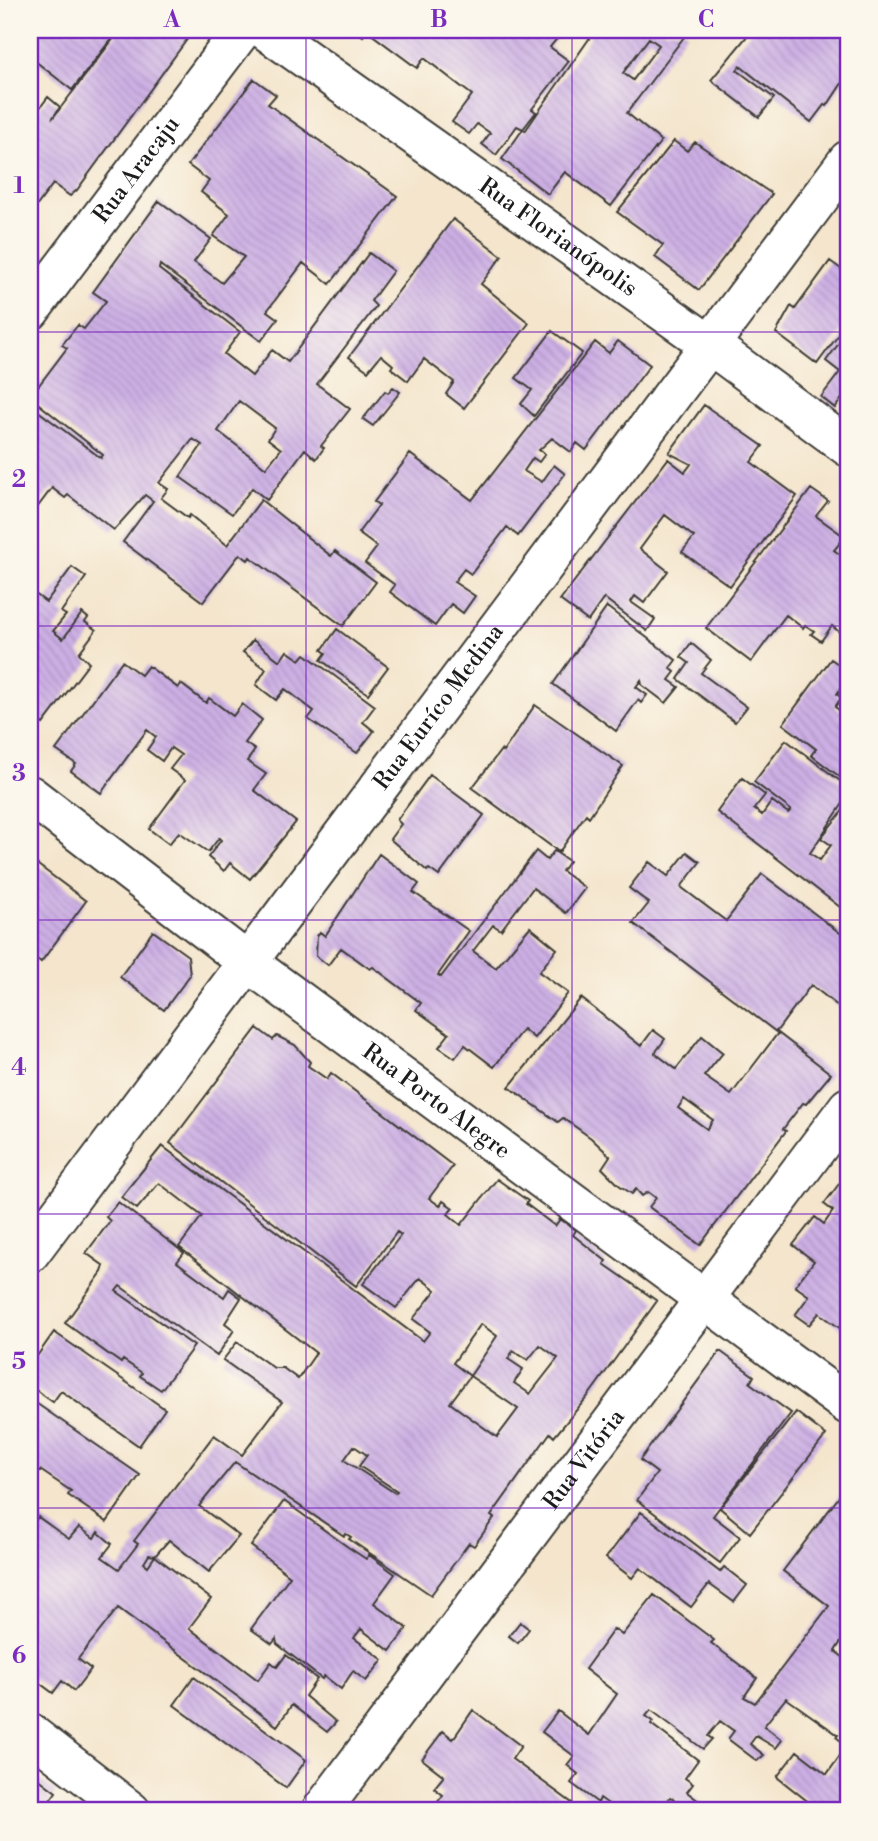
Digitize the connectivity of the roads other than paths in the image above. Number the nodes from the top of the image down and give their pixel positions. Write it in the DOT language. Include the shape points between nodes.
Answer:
graph roads {
  1 [pos="242,30"];
  2 [pos="265,30"];
  3 [pos="848,160"];
  4 [pos="30,311"];
  5 [pos="709,344"];
  6 [pos="848,447"];
  7 [pos="30,795"];
  8 [pos="246,961"];
  9 [pos="848,1107"];
  10 [pos="30,1253"];
  11 [pos="704,1299"];
  12 [pos="848,1405"];
  13 [pos="30,1733"];
  14 [pos="131,1811"];
  15 [pos="321,1811"];
  1 -- 4 [label="street, Rua Aracaju"];
  2 -- 5 [label="street, Rua Florianópolis"];
  3 -- 5 [label="street, Rua Euríco Medina"];
  5 -- 6 [label="street, Rua Florianópolis"];
  5 -- 8 [label="street, Rua Euríco Medina"];
  7 -- 8 [label="street, Rua Porto Alegre"];
  8 -- 10 [label="street, Rua Euríco Medina"];
  8 -- 11 [label="street, Rua Porto Alegre"];
  9 -- 11 [label="street, Rua Vitória"];
  11 -- 12 [label="street, Rua Porto Alegre"];
  11 -- 15 [label="street, Rua Vitória"];
  13 -- 14 [label="street"];
}
